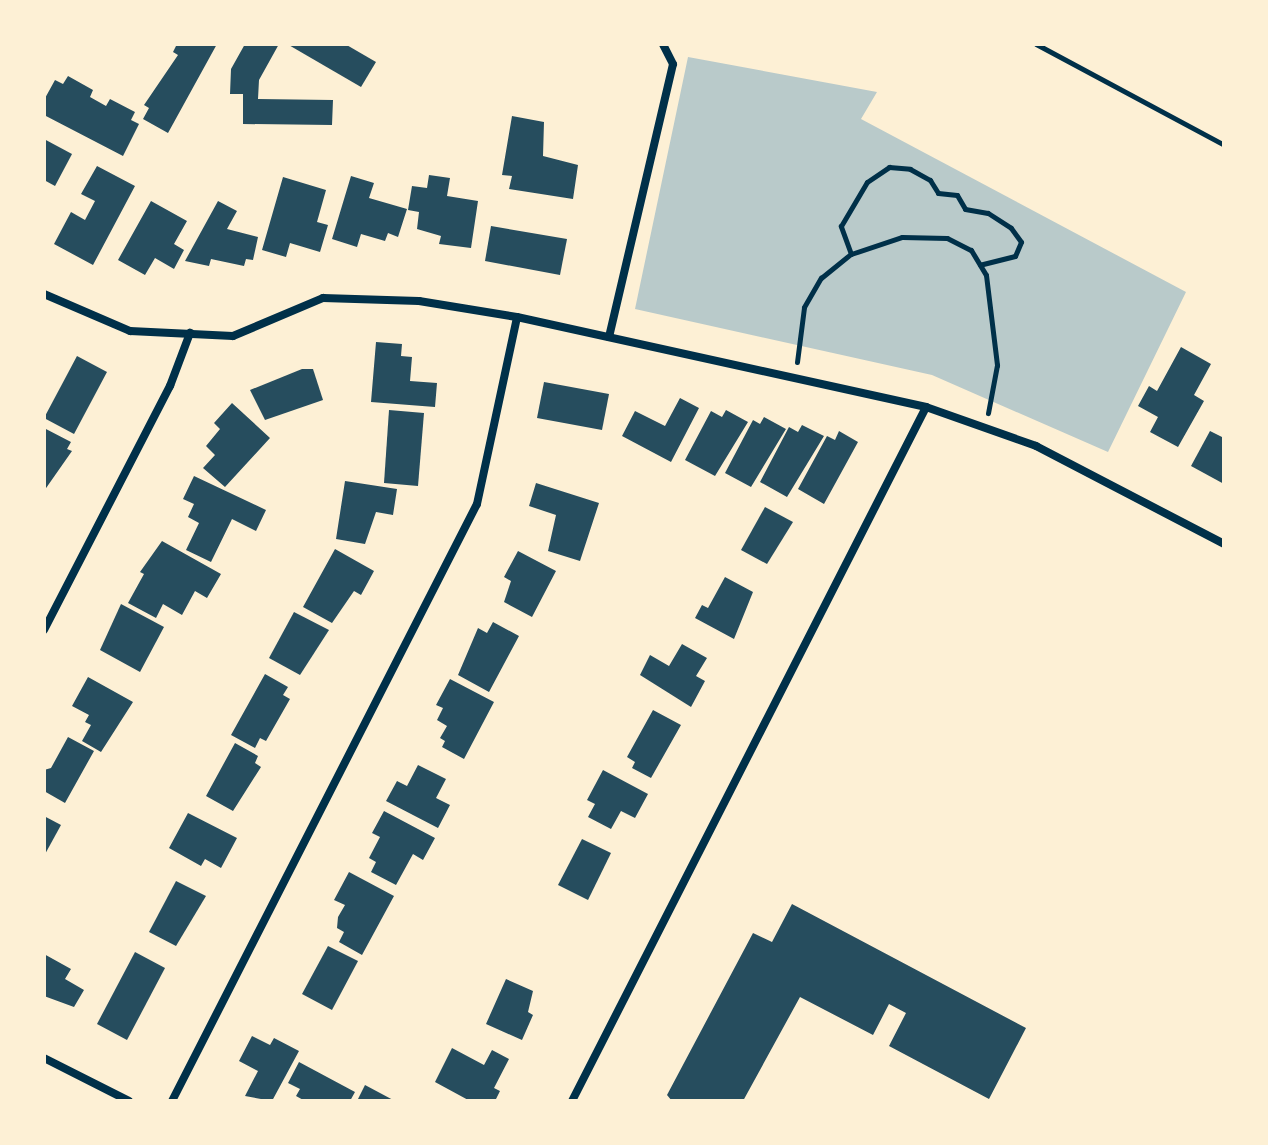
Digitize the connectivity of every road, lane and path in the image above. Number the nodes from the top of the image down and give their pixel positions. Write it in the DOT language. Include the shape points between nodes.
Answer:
graph roads {
  1 [pos="663,44"];
  2 [pos="1036,44"];
  3 [pos="1224,145"];
  4 [pos="851,254"];
  5 [pos="980,265"];
  6 [pos="44,294"];
  7 [pos="517,317"];
  8 [pos="190,333"];
  9 [pos="609,337"];
  10 [pos="798,379"];
  11 [pos="926,407"];
  12 [pos="985,428"];
  13 [pos="1224,544"];
  14 [pos="44,630"];
  15 [pos="44,1058"];
  16 [pos="129,1101"];
  17 [pos="172,1101"];
  18 [pos="572,1101"];
  1 -- 9 [label="street" via="673,64"];
  2 -- 3 [label="path"];
  4 -- 5 [label="path" via="902,237 947,238 971,250"];
  4 -- 5 [label="path" via="841,226 867,182 889,167 910,169 930,180 938,193 957,195 965,209 988,213 1011,228 1021,242 1015,256"];
  4 -- 10 [label="path" via="821,278 804,307 796,338"];
  5 -- 12 [label="path" via="995,321 997,365"];
  6 -- 8 [label="street" via="130,331"];
  7 -- 8 [label="street" via="419,301 323,298 233,336"];
  7 -- 9 [label="street"];
  7 -- 17 [label="street" via="477,504"];
  8 -- 14 [label="street" via="170,386"];
  9 -- 10 [label="street"];
  10 -- 11 [label="street"];
  11 -- 12 [label="street"];
  11 -- 18 [label="street"];
  12 -- 13 [label="street" via="1036,446"];
  15 -- 16 [label="street"];
}
